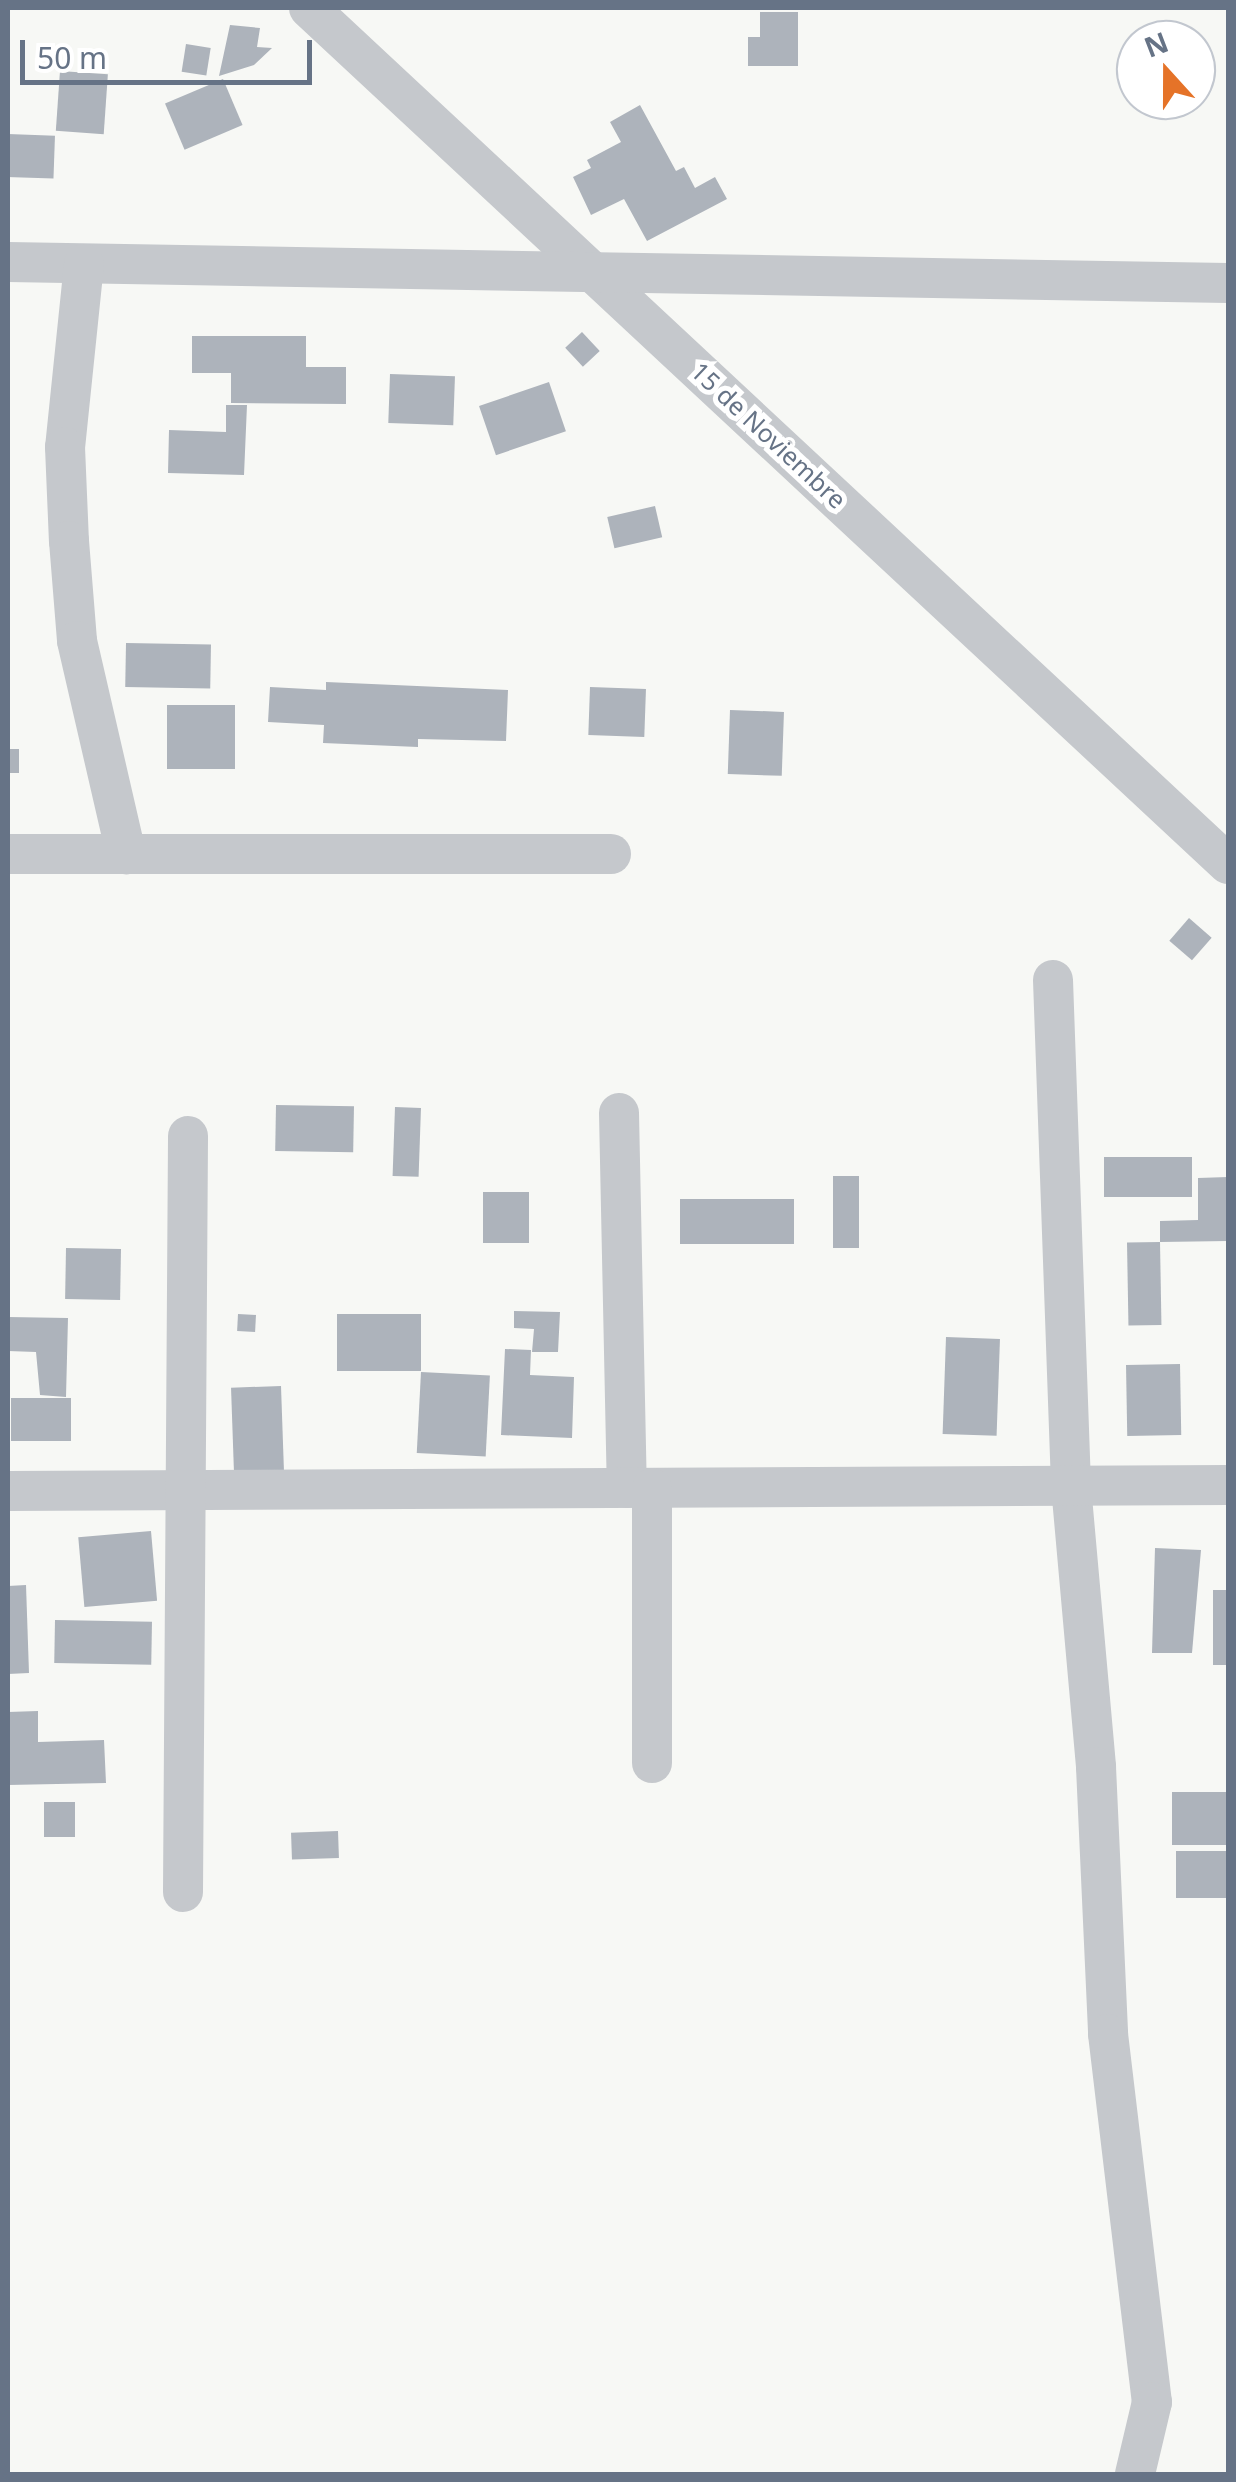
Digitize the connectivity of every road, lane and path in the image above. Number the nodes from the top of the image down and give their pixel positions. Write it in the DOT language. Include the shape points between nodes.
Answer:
graph roads {
  1 [pos="309,8"];
  2 [pos="8,262"];
  3 [pos="84,264"];
  4 [pos="597,274"];
  5 [pos="1228,283"];
  6 [pos="8,854"];
  7 [pos="126,854"];
  8 [pos="611,854"];
  9 [pos="1228,864"];
  10 [pos="1053,980"];
  11 [pos="618,1114"];
  12 [pos="188,1136"];
  13 [pos="1228,1485"];
  14 [pos="1071,1486"];
  15 [pos="639,1488"];
  16 [pos="186,1490"];
  17 [pos="8,1491"];
  18 [pos="652,1763"];
  19 [pos="184,1892"];
  20 [pos="1134,2474"];
  1 -- 4 [label="street, 15 de Noviembre"];
  2 -- 3 [label="street"];
  3 -- 4 [label="street"];
  3 -- 7 [label="street" via="65,447 69,541 77,641"];
  4 -- 5 [label="street"];
  4 -- 9 [label="street, 15 de Noviembre"];
  6 -- 7 [label="street"];
  7 -- 8 [label="street"];
  10 -- 14 [label="street"];
  11 -- 15 [label="street"];
  12 -- 16 [label="street"];
  13 -- 14 [label="street"];
  14 -- 15 [label="street"];
  14 -- 20 [label="street" via="1096,1768 1108,2034 1152,2402"];
  15 -- 16 [label="street"];
  15 -- 18 [label="street"];
  16 -- 17 [label="street"];
  16 -- 19 [label="street"];
}
